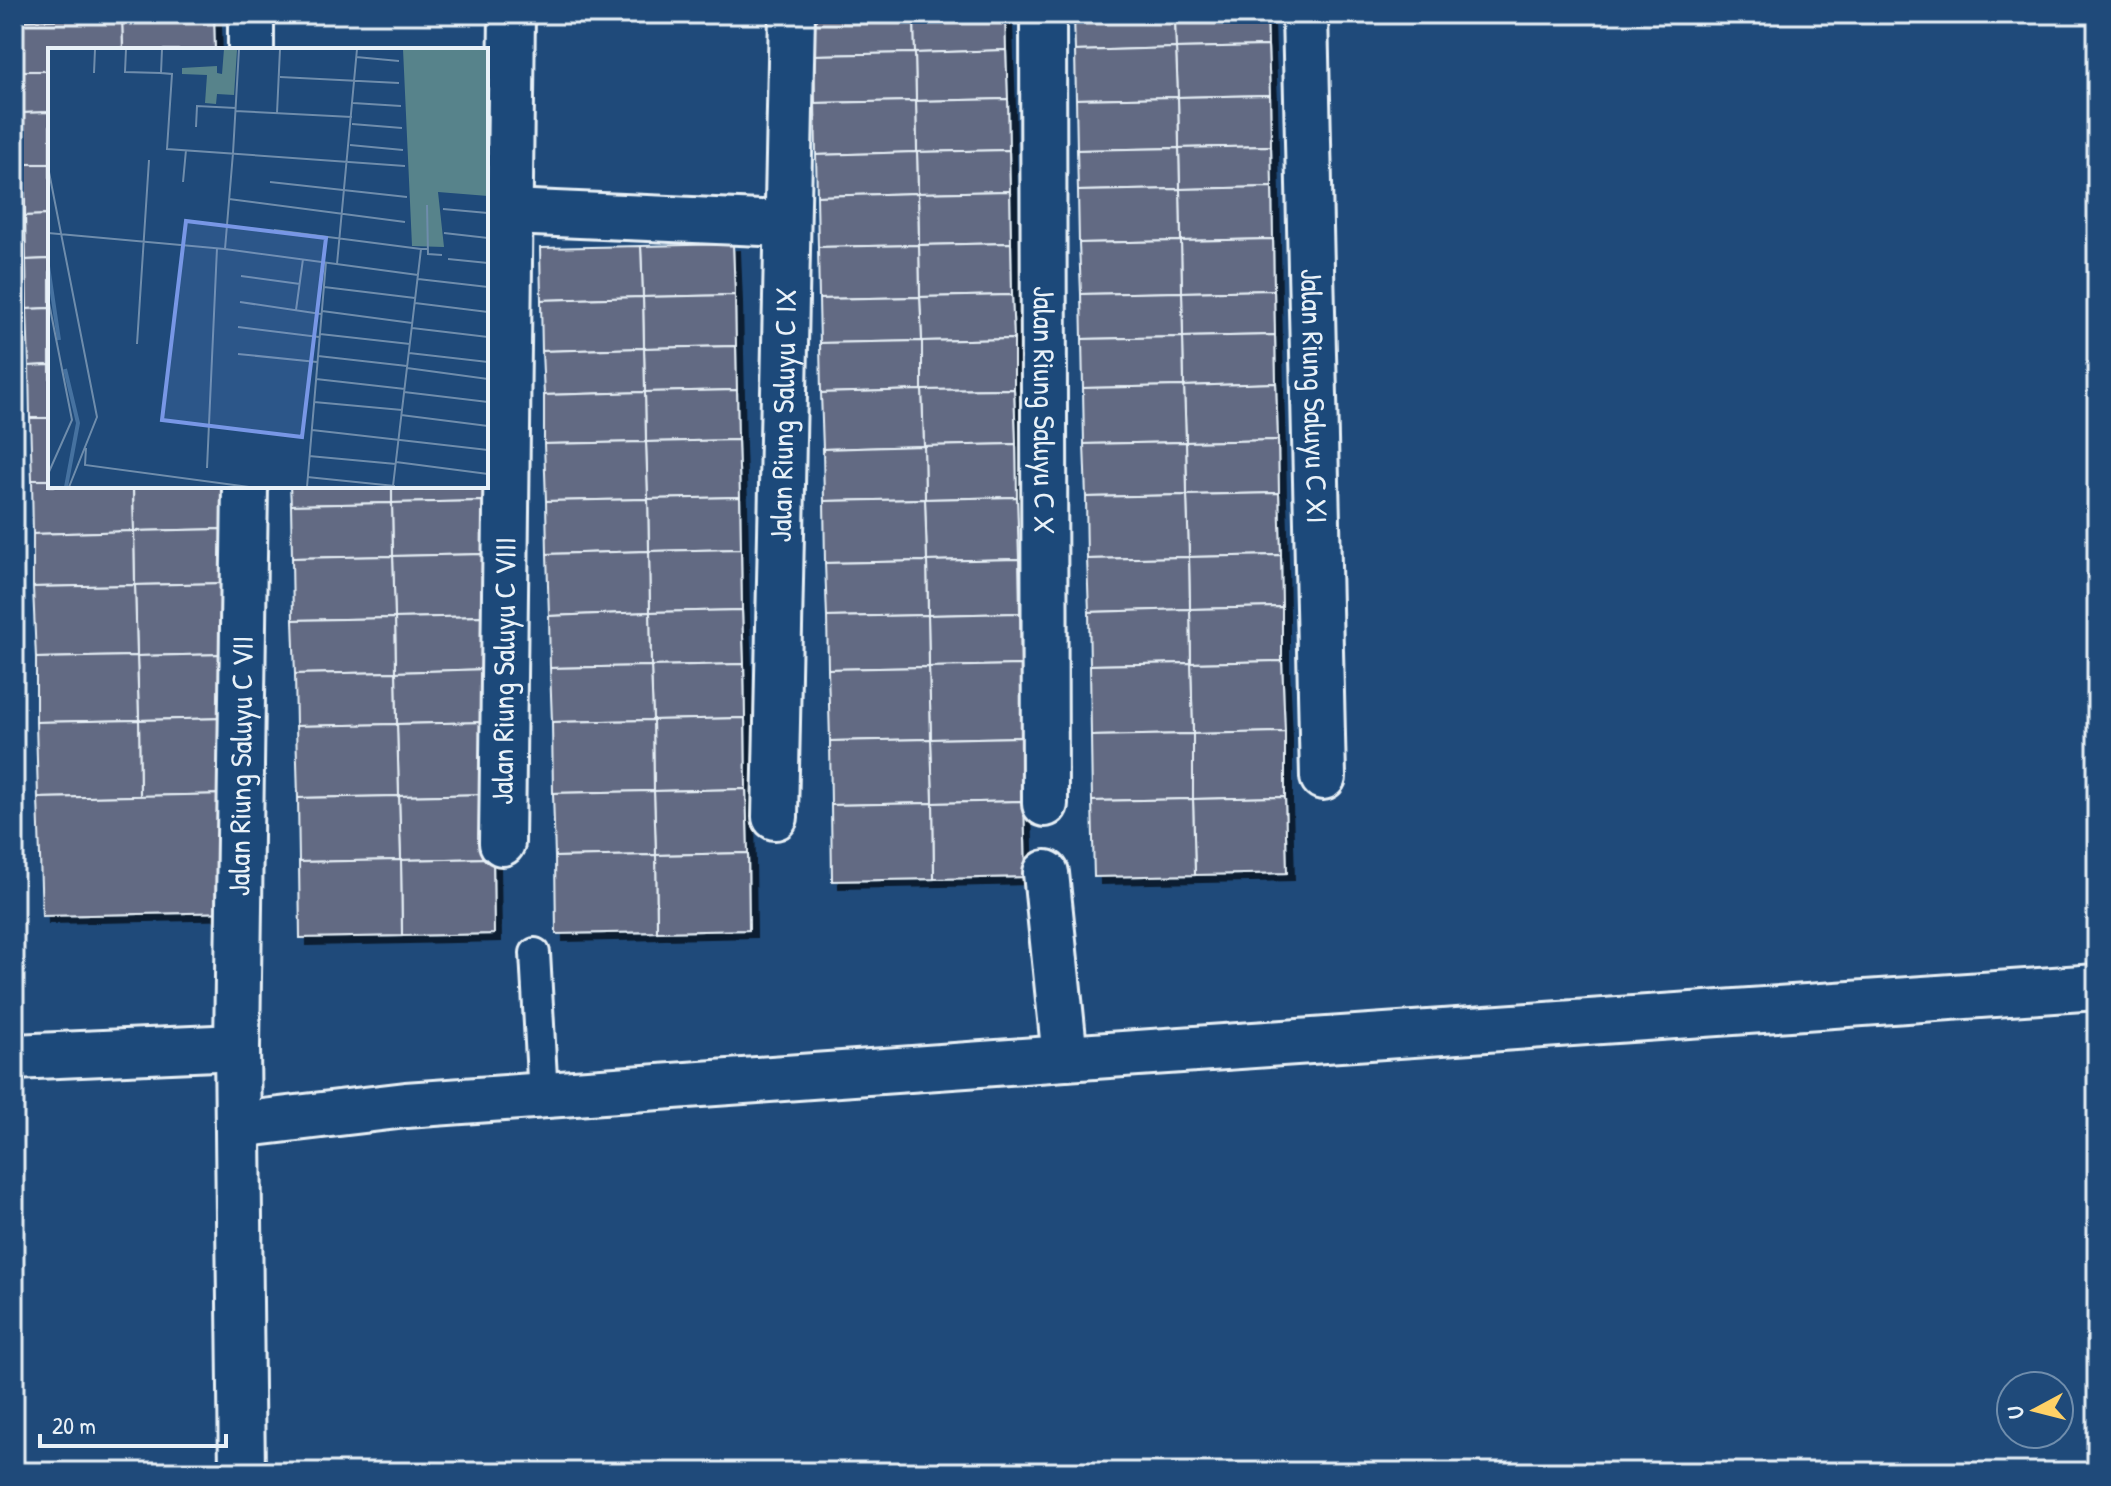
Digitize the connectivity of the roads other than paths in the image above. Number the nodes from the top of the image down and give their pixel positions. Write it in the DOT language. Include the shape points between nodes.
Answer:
graph roads {
  1 [pos="251,14"];
  2 [pos="512,14"];
  3 [pos="792,14"];
  4 [pos="1043,14"];
  5 [pos="1305,14"];
  6 [pos="251,48"];
  7 [pos="498,211"];
  8 [pos="786,224"];
  9 [pos="245,488"];
  10 [pos="1323,777"];
  11 [pos="1045,804"];
  12 [pos="775,817"];
  13 [pos="502,843"];
  14 [pos="1046,873"];
  15 [pos="535,953"];
  16 [pos="2097,987"];
  17 [pos="237,1047"];
  18 [pos="14,1057"];
  19 [pos="1065,1058"];
  20 [pos="543,1096"];
  21 [pos="238,1125"];
  22 [pos="242,1472"];
  1 -- 6 [label="street"];
  2 -- 7 [label="street, Jalan Riung Saluyu C VIII"];
  3 -- 8 [label="street, Jalan Riung Saluyu C IX"];
  4 -- 11 [label="street, Jalan Riung Saluyu C X"];
  5 -- 10 [label="street, Jalan Riung Saluyu C XI"];
  7 -- 8 [label="street"];
  7 -- 13 [label="street, Jalan Riung Saluyu C VIII"];
  8 -- 12 [label="street, Jalan Riung Saluyu C IX"];
  9 -- 17 [label="street, Jalan Riung Saluyu C VII"];
  14 -- 19 [label="street"];
  15 -- 20 [label="lane"];
  16 -- 19 [label="street"];
  17 -- 18 [label="street"];
  17 -- 21 [label="street, Jalan Riung Saluyu C VII"];
  19 -- 20 [label="street"];
  20 -- 21 [label="street"];
  21 -- 22 [label="street, Jalan Riung Saluyu C VII"];
}
